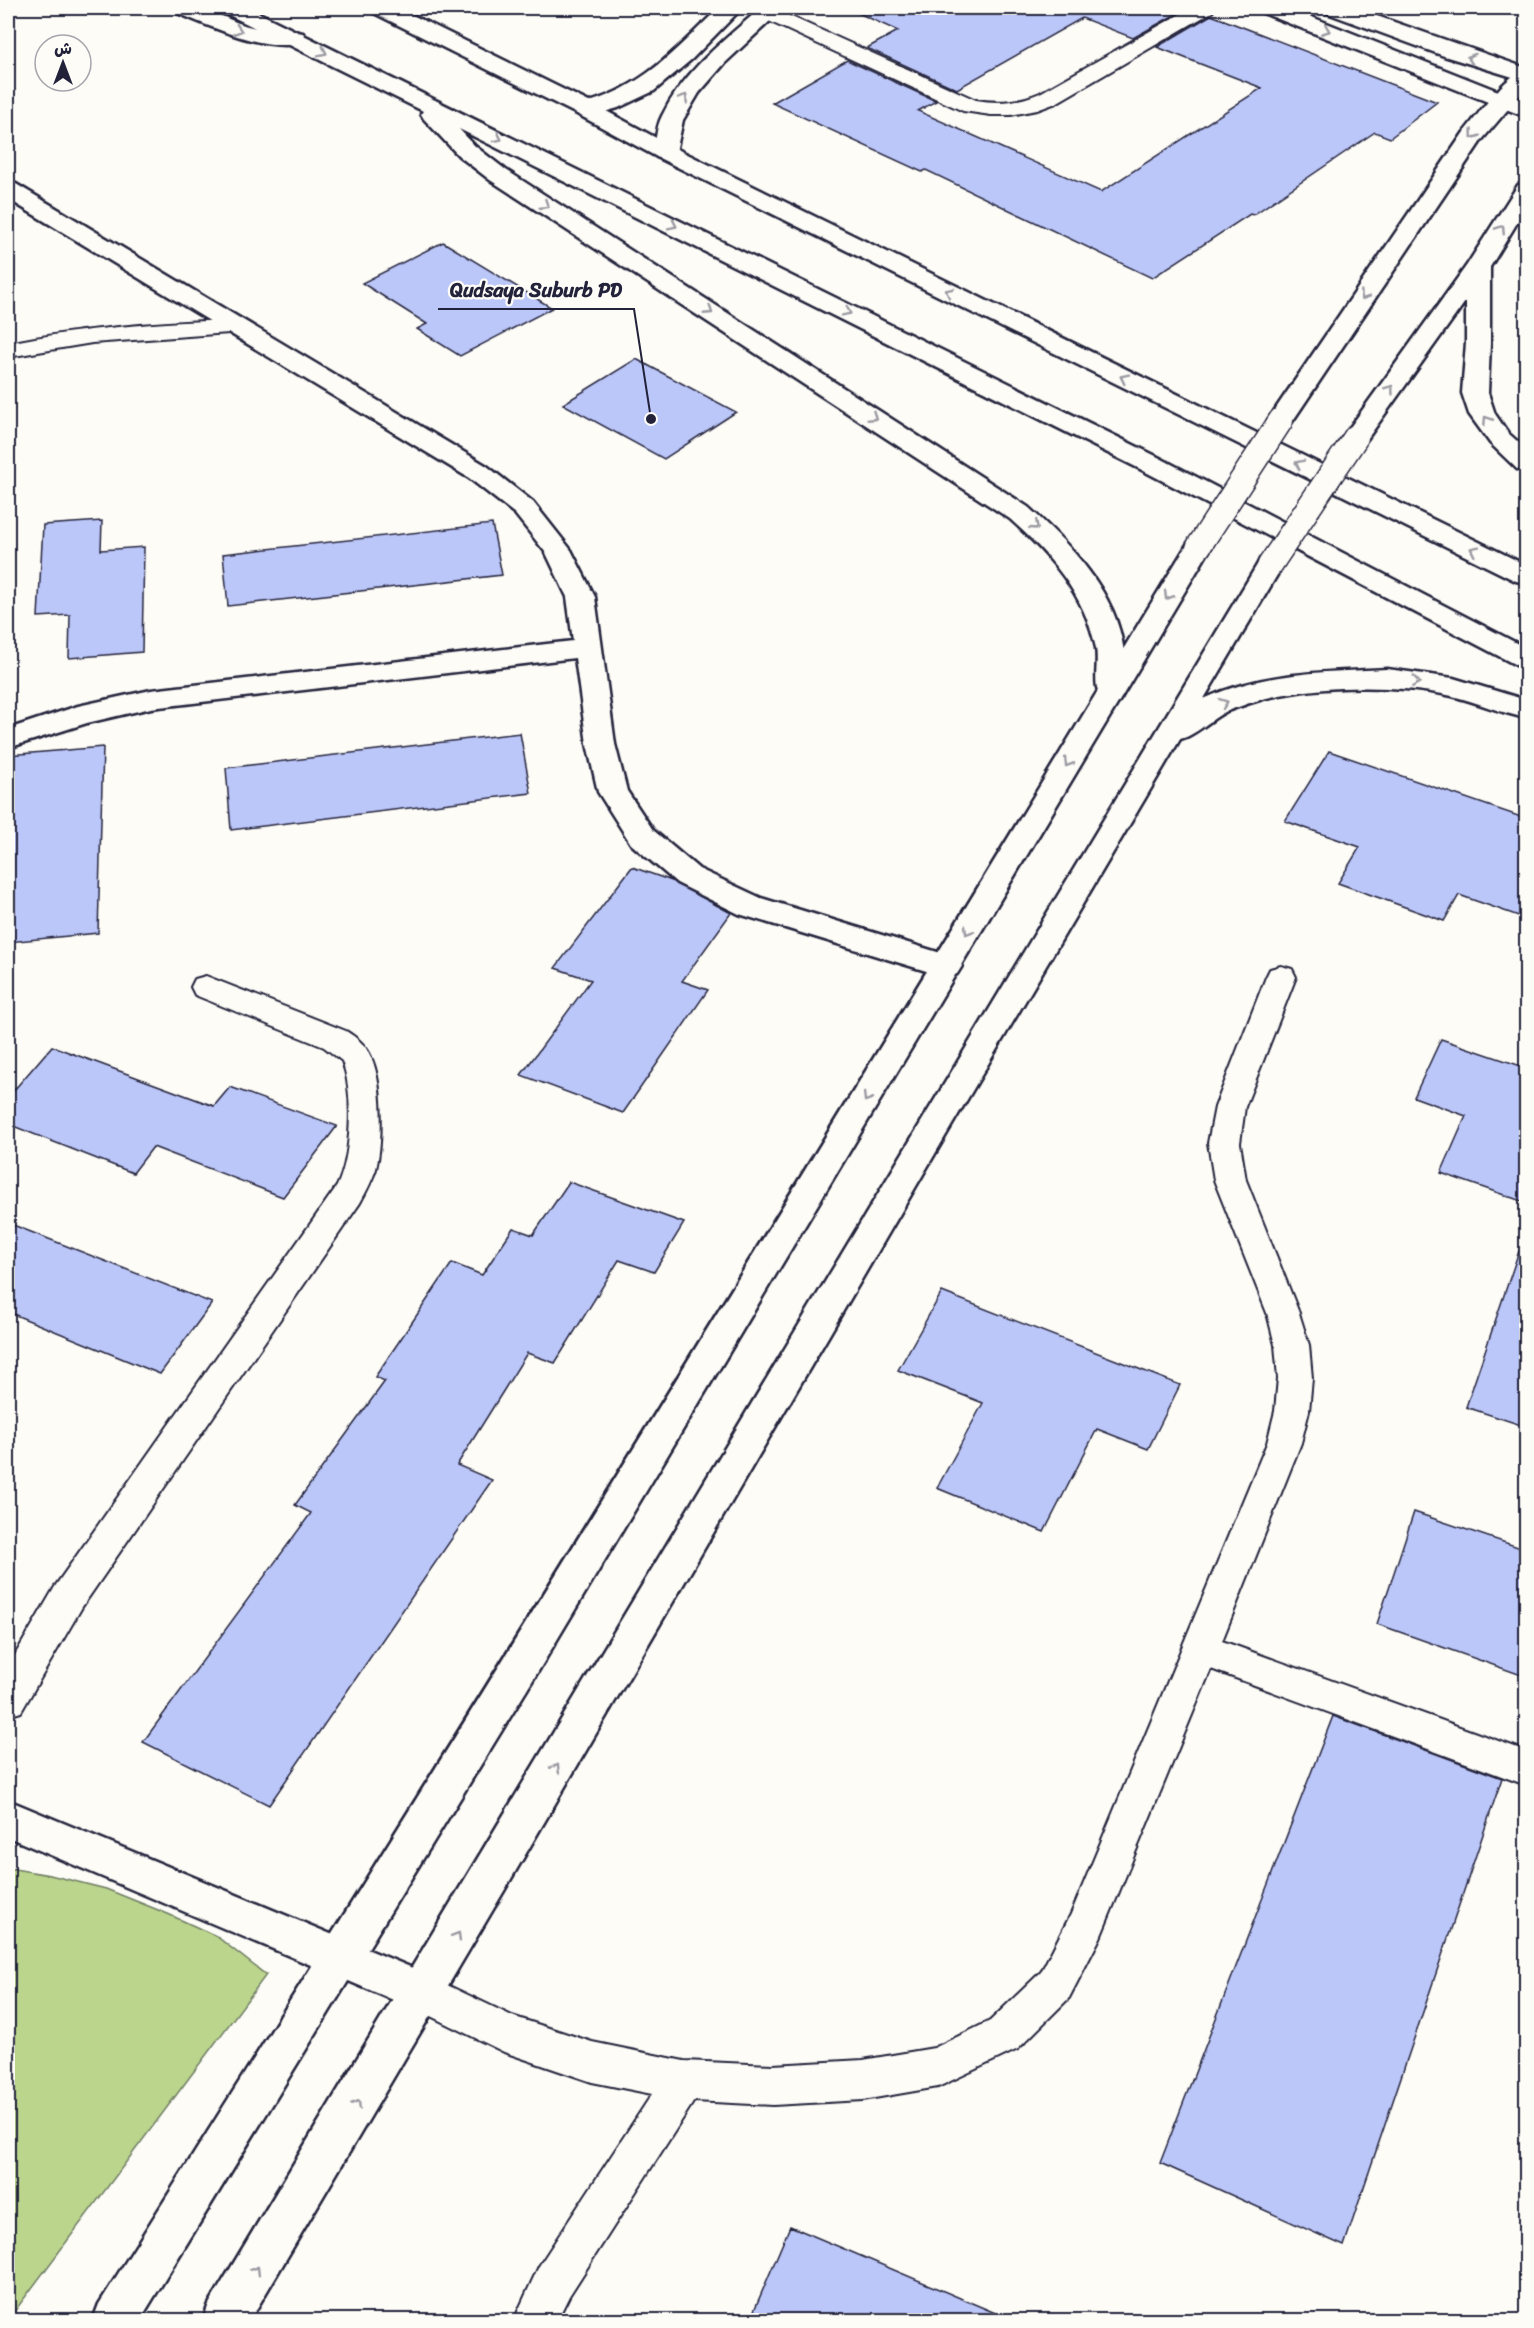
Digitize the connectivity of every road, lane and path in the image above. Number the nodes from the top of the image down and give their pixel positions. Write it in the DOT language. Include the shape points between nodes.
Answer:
graph roads {
  1 [pos="184,8"];
  2 [pos="233,8"];
  3 [pos="382,8"];
  4 [pos="731,8"];
  5 [pos="1205,8"];
  6 [pos="1271,8"];
  7 [pos="1335,8"];
  8 [pos="770,10"];
  9 [pos="295,38"];
  10 [pos="1527,75"];
  11 [pos="422,100"];
  12 [pos="1501,101"];
  13 [pos="588,110"];
  14 [pos="1527,110"];
  15 [pos="665,152"];
  16 [pos="8,189"];
  17 [pos="1527,190"];
  18 [pos="1478,267"];
  19 [pos="235,327"];
  20 [pos="8,350"];
  21 [pos="1527,463"];
  22 [pos="1527,575"];
  23 [pos="588,648"];
  24 [pos="1527,659"];
  25 [pos="1111,691"];
  26 [pos="1527,709"];
  27 [pos="1173,732"];
  28 [pos="8,739"];
  29 [pos="946,966"];
  30 [pos="1281,977"];
  31 [pos="206,987"];
  32 [pos="1201,1649"];
  33 [pos="8,1700"];
  34 [pos="1527,1768"];
  35 [pos="8,1818"];
  36 [pos="342,1959"];
  37 [pos="424,1993"];
  38 [pos="684,2081"];
  39 [pos="115,2320"];
  40 [pos="225,2320"];
  41 [pos="535,2320"];
  1 -- 9 [label="main road, one-way" via="251,34"];
  2 -- 9 [label="main road"];
  3 -- 13 [label="main road"];
  4 -- 13 [label="main road" via="649,85"];
  5 -- 8 [label="lane" via="1048,98 1005,110 972,106"];
  6 -- 12 [label="main road, one-way"];
  10 -- 7 [label="main road, one-way"];
  15 -- 8 [label="main road, one-way" via="673,116 682,99"];
  9 -- 11 [label="main road, one-way"];
  10 -- 12 [label="main road"];
  11 -- 24 [label="main road, one-way" via="1149,463"];
  11 -- 25 [label="main road, one-way" via="441,126 498,175 1019,513 1054,543 1081,577 1101,613 1110,651"];
  12 -- 14 [label="main road"];
  12 -- 25 [label="main road, one-way, bridge" via="1472,137 1281,420"];
  13 -- 15 [label="main road"];
  22 -- 15 [label="main road, one-way"];
  16 -- 19 [label="main road"];
  18 -- 17 [label="main road, one-way"];
  21 -- 18 [label="main road, one-way" via="1499,438 1482,414 1475,393"];
  27 -- 18 [label="main road, one-way, bridge" via="1270,565"];
  19 -- 20 [label="lane" via="160,328"];
  19 -- 23 [label="main road" via="478,472 524,508 558,550 581,597"];
  23 -- 28 [label="main road" via="151,699 101,708"];
  23 -- 29 [label="main road" via="601,744 613,792 642,837 688,876 750,906"];
  25 -- 29 [label="main road, one-way"];
  27 -- 26 [label="main road, one-way" via="1216,705 1268,688 1325,681 1387,678 1454,687"];
  37 -- 27 [label="main road, one-way" via="928,1137"];
  29 -- 36 [label="main road, one-way"];
  30 -- 32 [label="lane" via="1230,1107 1224,1143 1230,1180 1292,1345 1296,1378 1292,1412 1284,1443"];
  31 -- 33 [label="lane" via="335,1039 357,1058 361,1071 363,1143 357,1178 69,1596"];
  32 -- 34 [label="lane"];
  32 -- 38 [label="lane" via="1086,1924 1055,1985 1004,2035 938,2067 863,2080 773,2085"];
  35 -- 36 [label="main road"];
  36 -- 37 [label="main road"];
  36 -- 39 [label="main road"];
  37 -- 38 [label="lane" via="515,2037 592,2062"];
  40 -- 37 [label="main road, one-way"];
  38 -- 41 [label="lane" via="554,2281"];
}
